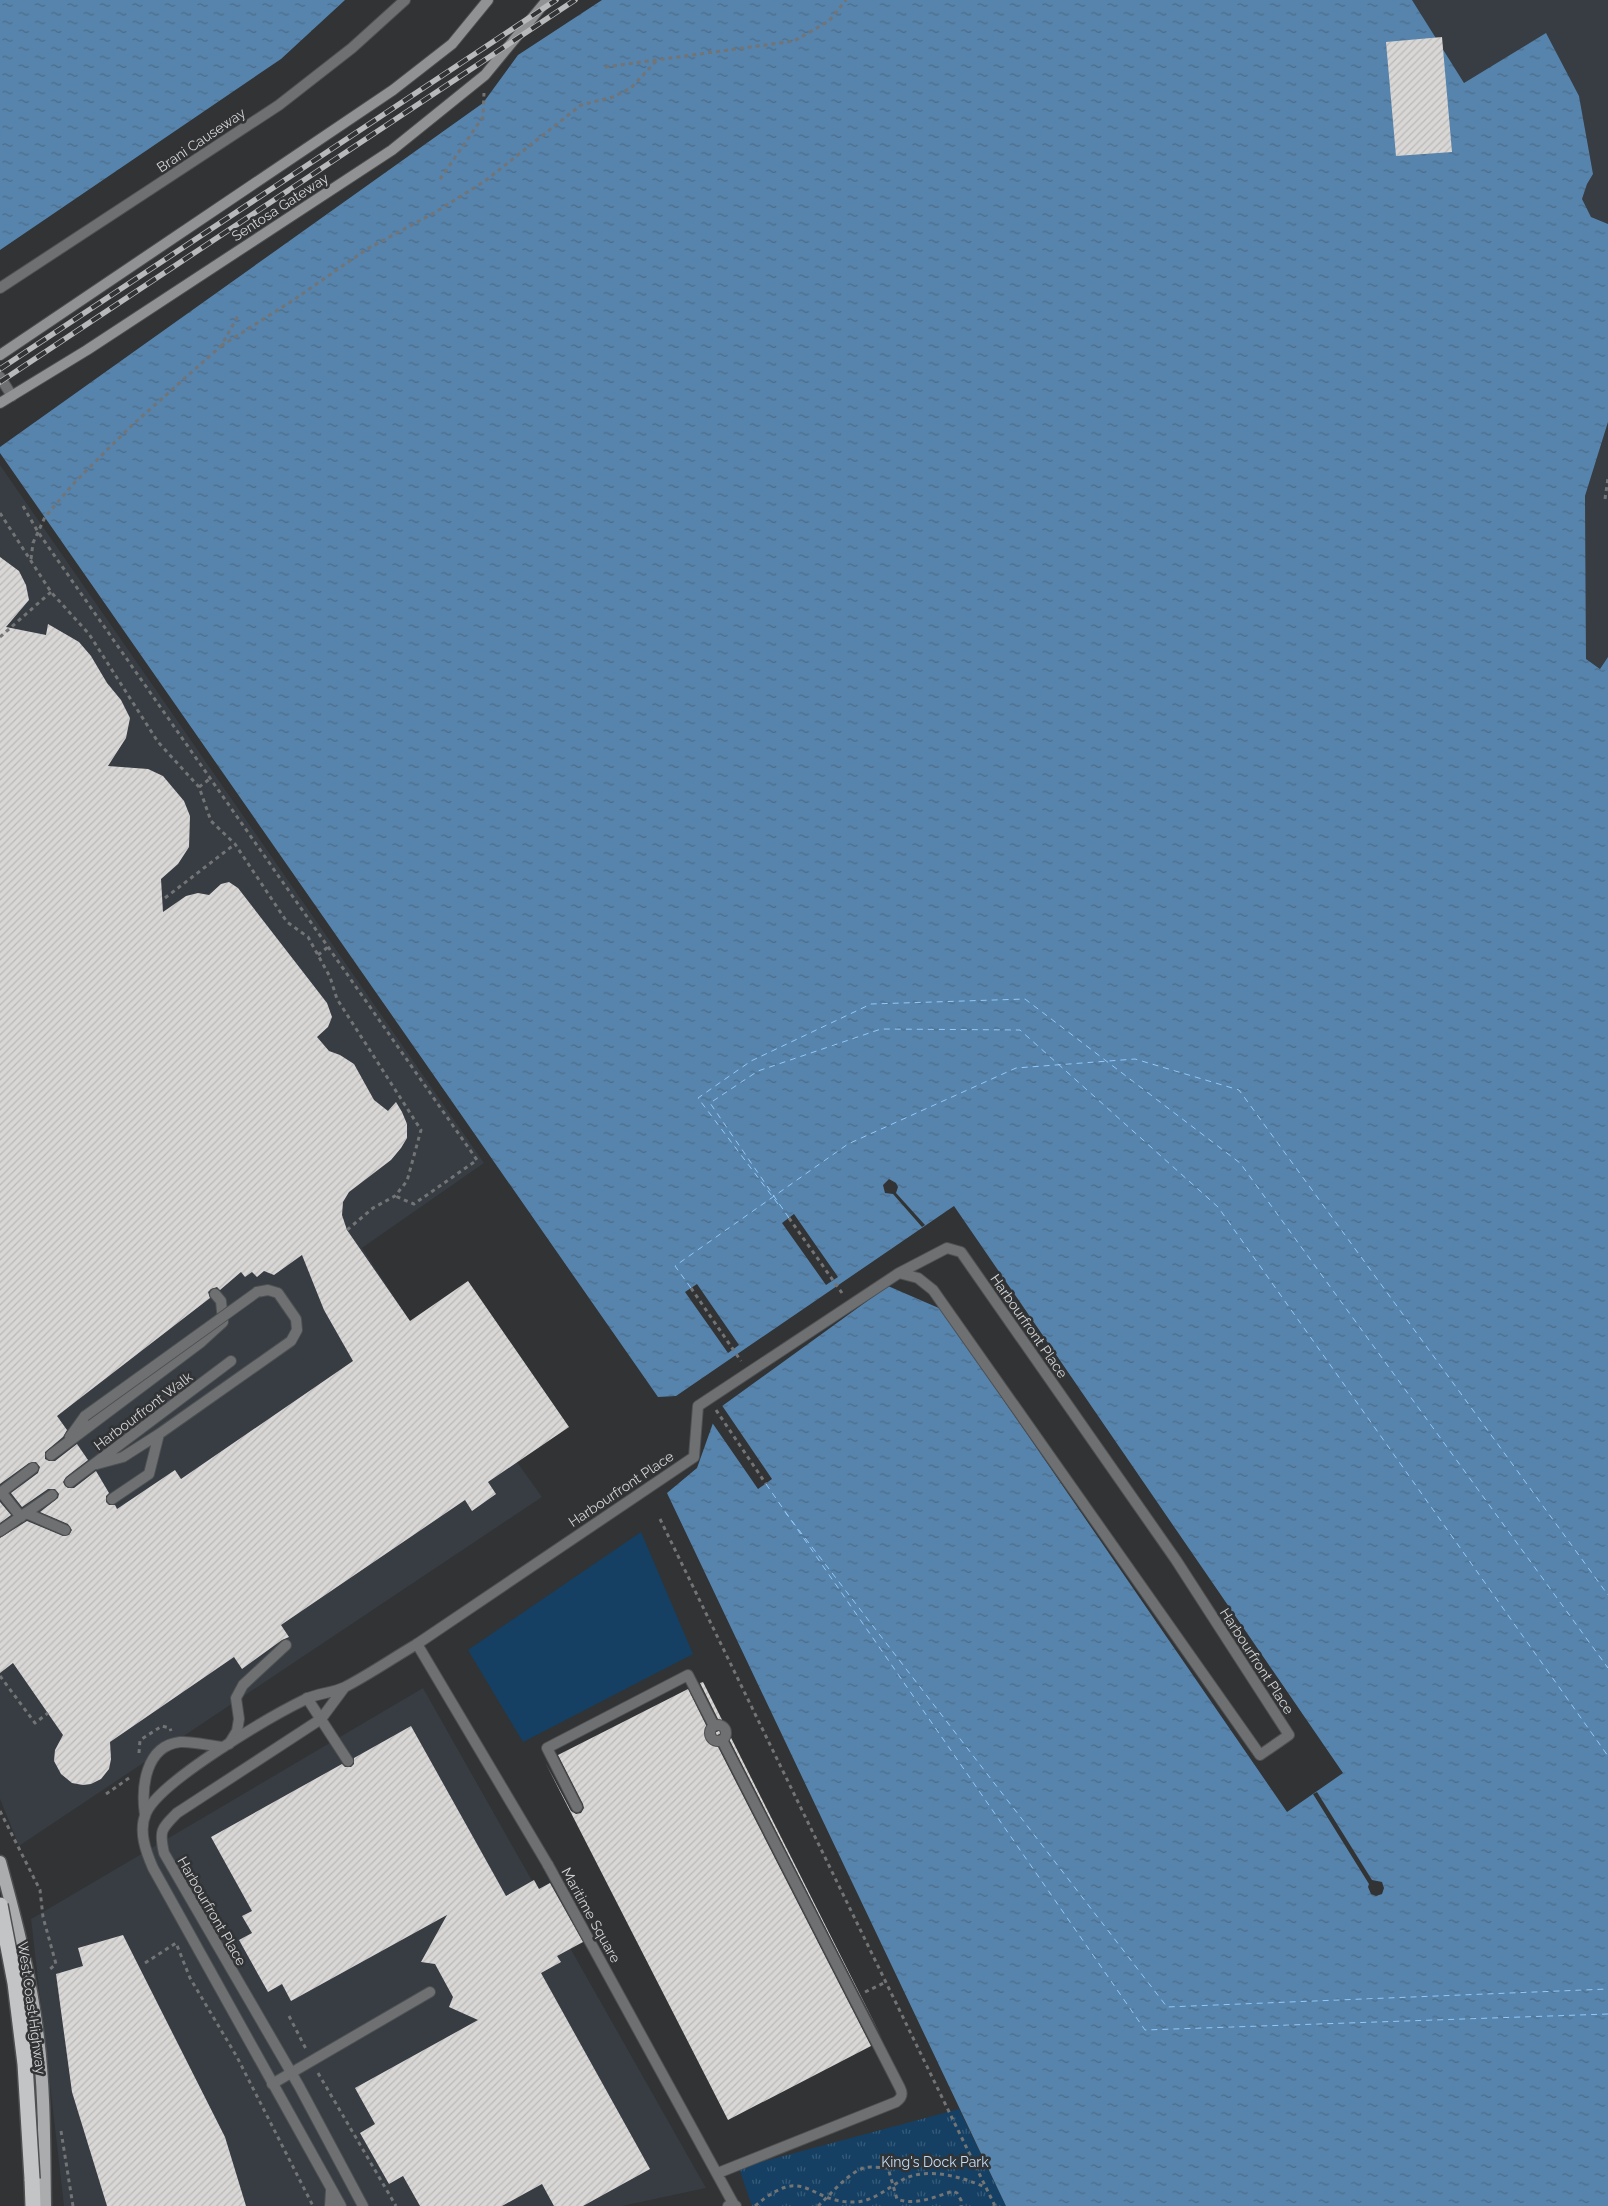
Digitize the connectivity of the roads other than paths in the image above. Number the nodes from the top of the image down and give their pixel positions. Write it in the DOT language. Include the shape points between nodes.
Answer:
graph roads {
  1 [pos="405,0"];
  2 [pos="488,0"];
  3 [pos="547,0"];
  4 [pos="0,288"];
  5 [pos="0,355"];
  6 [pos="0,377"];
  7 [pos="12,396"];
  8 [pos="0,403"];
  9 [pos="899,1272"];
  10 [pos="215,1294"];
  11 [pos="231,1361"];
  12 [pos="159,1434"];
  13 [pos="63,1446"];
  14 [pos="51,1455"];
  15 [pos="96,1464"];
  16 [pos="33,1468"];
  17 [pos="70,1482"];
  18 [pos="1,1493"];
  19 [pos="52,1495"];
  20 [pos="112,1500"];
  21 [pos="24,1515"];
  22 [pos="65,1530"];
  23 [pos="0,1531"];
  24 [pos="417,1644"];
  25 [pos="286,1645"];
  26 [pos="344,1688"];
  27 [pos="307,1698"];
  28 [pos="320,1719"];
  29 [pos="226,1746"];
  30 [pos="348,1761"];
  31 [pos="577,1806"];
  32 [pos="145,1815"];
  33 [pos="0,1862"];
  34 [pos="0,1905"];
  35 [pos="430,1992"];
  36 [pos="291,2073"];
  37 [pos="272,2084"];
  38 [pos="718,2174"];
  39 [pos="331,2188"];
  40 [pos="33,2206"];
  41 [pos="45,2206"];
  42 [pos="330,2206"];
  43 [pos="341,2206"];
  44 [pos="363,2206"];
  45 [pos="733,2206"];
  1 -- 4 [label="street, Brani Causeway" via="352,48 279,105"];
  2 -- 5 [label="main road" via="452,44 393,90"];
  3 -- 7 [label="main road, Sentosa Gateway" via="485,75 392,150"];
  6 -- 7 [label="street"];
  7 -- 8 [label="main road, Sentosa Gateway"];
  9 -- 9 [label="street, Harbourfront Place" via="947,1248 961,1252 1176,1560 1289,1735 1260,1755 933,1290 918,1278"];
  9 -- 24 [label="street, Harbourfront Place" via="698,1406 694,1457"];
  10 -- 13 [label="street, Harbourfront Walk" via="221,1301 223,1322 200,1343"];
  11 -- 15 [label="street, Harbourfront Walk"];
  12 -- 13 [label="street, bridge" via="291,1341 297,1330 296,1319 278,1293 268,1290 257,1292 85,1416"];
  12 -- 15 [label="street" via="123,1457"];
  12 -- 20 [label="street" via="149,1474"];
  13 -- 14 [label="street, Harbourfront Walk"];
  15 -- 17 [label="street, Harbourfront Walk"];
  16 -- 18 [label="street"];
  18 -- 21 [label="street"];
  19 -- 21 [label="street"];
  21 -- 22 [label="street"];
  21 -- 23 [label="street"];
  24 -- 26 [label="street, Harbourfront Place"];
  24 -- 38 [label="street, Maritime Square" via="548,1865"];
  25 -- 29 [label="street" via="243,1685 236,1698 237,1730"];
  26 -- 27 [label="street, Harbourfront Place"];
  26 -- 28 [label="street, Harbourfront Place"];
  27 -- 28 [label="street"];
  27 -- 29 [label="street, Harbourfront Place"];
  28 -- 30 [label="street"];
  28 -- 36 [label="street, Harbourfront Place" via="177,1813 165,1825 160,1837 164,1854"];
  29 -- 32 [label="street, Harbourfront Place" via="159,1794"];
  29 -- 32 [label="street" via="181,1742 161,1751 150,1766 143,1787"];
  31 -- 38 [label="street" via="546,1748 688,1675 714,1726 717,1724 724,1729 726,1733 722,1740 900,2088 902,2095 896,2102"];
  32 -- 37 [label="street, Harbourfront Place" via="142,1833 153,1868"];
  33 -- 41 [label="main road" via="25,1954 38,2038"];
  34 -- 40 [label="highway, West Coast Highway, bridge" via="15,1983 25,2064"];
  35 -- 36 [label="street"];
  36 -- 37 [label="street"];
  36 -- 44 [label="street, Harbourfront Place"];
  37 -- 39 [label="street, Harbourfront Place"];
  38 -- 45 [label="street, Maritime Square"];
  39 -- 42 [label="street"];
  39 -- 43 [label="street, Harbourfront Place"];
}
